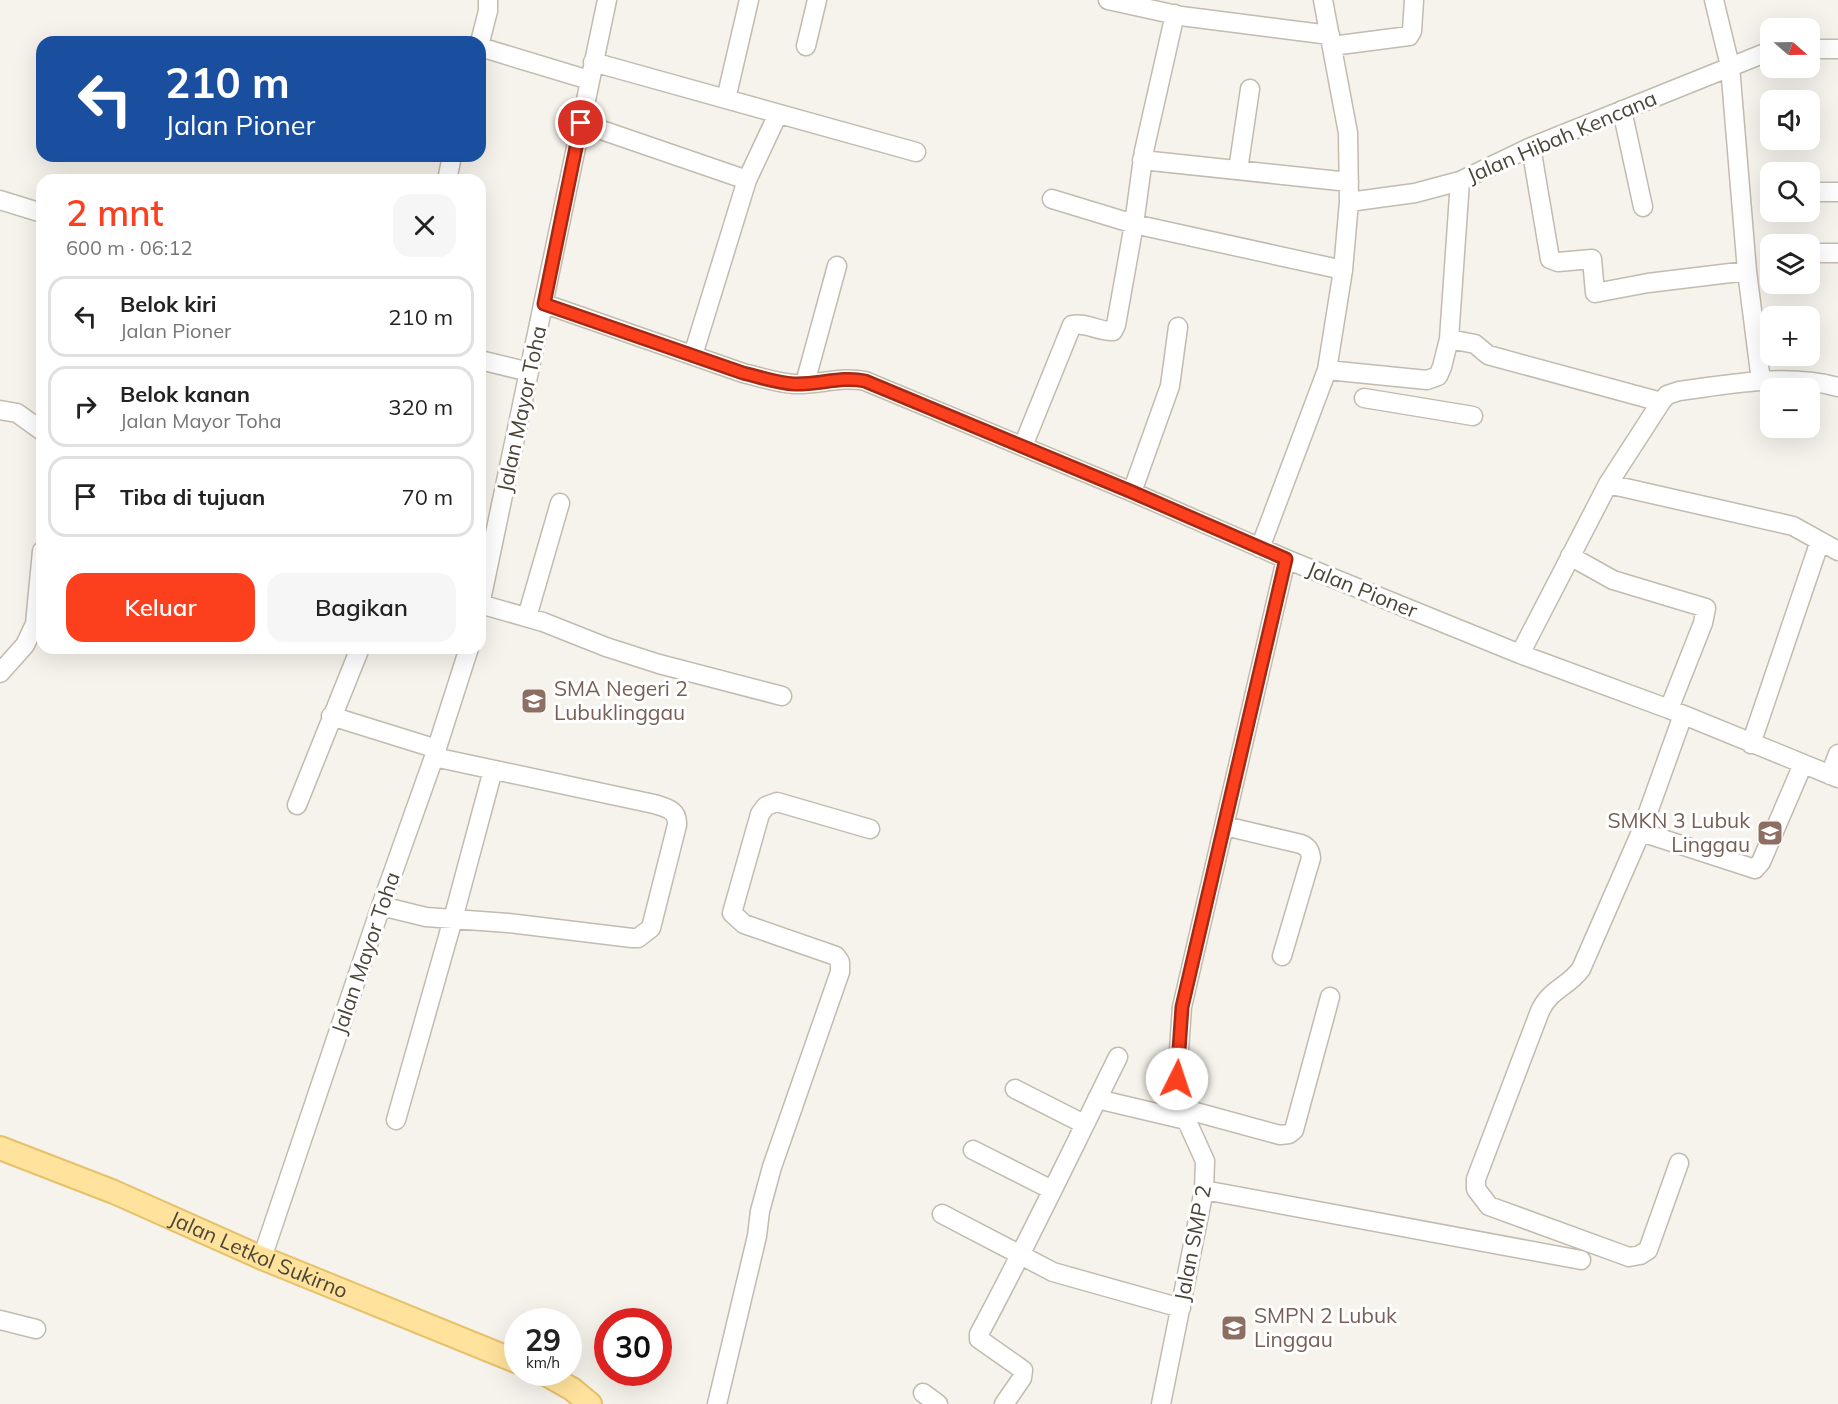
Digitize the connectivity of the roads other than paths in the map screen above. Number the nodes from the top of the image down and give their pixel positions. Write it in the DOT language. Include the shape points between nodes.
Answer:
graph roads {
  1 [pos="488,0"];
  2 [pos="607,0"];
  3 [pos="749,0"];
  4 [pos="816,0"];
  5 [pos="1108,0"];
  6 [pos="1323,0"];
  7 [pos="1414,0"];
  8 [pos="1714,0"];
  9 [pos="1175,14"];
  10 [pos="482,36"];
  11 [pos="1331,41"];
  12 [pos="806,45"];
  13 [pos="486,49"];
  14 [pos="1820,49"];
  15 [pos="1838,49"];
  16 [pos="1760,55"];
  17 [pos="593,62"];
  18 [pos="1730,66"];
  19 [pos="590,80"];
  20 [pos="1250,89"];
  21 [pos="726,99"];
  22 [pos="1623,110"];
  23 [pos="778,114"];
  24 [pos="581,123"];
  25 [pos="1531,147"];
  26 [pos="916,152"];
  27 [pos="1142,160"];
  28 [pos="1238,170"];
  29 [pos="747,180"];
  30 [pos="1460,181"];
  31 [pos="1349,182"];
  32 [pos="1820,192"];
  33 [pos="1838,192"];
  34 [pos="1052,199"];
  35 [pos="0,200"];
  36 [pos="1349,202"];
  37 [pos="1643,207"];
  38 [pos="36,211"];
  39 [pos="1134,224"];
  40 [pos="837,266"];
  41 [pos="1343,270"];
  42 [pos="1747,271"];
  43 [pos="544,304"];
  44 [pos="1178,327"];
  45 [pos="1449,339"];
  46 [pos="693,355"];
  47 [pos="486,361"];
  48 [pos="1327,370"];
  49 [pos="529,372"];
  50 [pos="1761,378"];
  51 [pos="1427,381"];
  52 [pos="1760,381"];
  53 [pos="806,383"];
  54 [pos="1820,383"];
  55 [pos="1838,387"];
  56 [pos="1364,398"];
  57 [pos="1661,402"];
  58 [pos="1425,407"];
  59 [pos="0,410"];
  60 [pos="1473,416"];
  61 [pos="36,426"];
  62 [pos="1023,446"];
  63 [pos="1608,484"];
  64 [pos="1132,492"];
  65 [pos="560,502"];
  66 [pos="1820,542"];
  67 [pos="1260,548"];
  68 [pos="1838,551"];
  69 [pos="1570,556"];
  70 [pos="1286,559"];
  71 [pos="486,576"];
  72 [pos="36,606"];
  73 [pos="486,606"];
  74 [pos="527,617"];
  75 [pos="357,654"];
  76 [pos="467,654"];
  77 [pos="1520,654"];
  78 [pos="0,673"];
  79 [pos="782,696"];
  80 [pos="1676,712"];
  81 [pos="331,716"];
  82 [pos="1751,744"];
  83 [pos="436,753"];
  84 [pos="1838,754"];
  85 [pos="1803,764"];
  86 [pos="493,770"];
  87 [pos="1834,776"];
  88 [pos="297,805"];
  89 [pos="1225,826"];
  90 [pos="870,829"];
  91 [pos="1641,832"];
  92 [pos="381,906"];
  93 [pos="453,919"];
  94 [pos="1282,956"];
  95 [pos="1330,997"];
  96 [pos="1118,1057"];
  97 [pos="1015,1089"];
  98 [pos="1097,1099"];
  99 [pos="1184,1114"];
  100 [pos="396,1120"];
  101 [pos="1084,1124"];
  102 [pos="0,1148"];
  103 [pos="973,1150"];
  104 [pos="1679,1163"];
  105 [pos="1052,1190"];
  106 [pos="1204,1190"];
  107 [pos="942,1214"];
  108 [pos="1021,1257"];
  109 [pos="262,1258"];
  110 [pos="1581,1260"];
  111 [pos="1180,1308"];
  112 [pos="0,1320"];
  113 [pos="36,1329"];
  114 [pos="504,1356"];
  115 [pos="567,1386"];
  116 [pos="923,1393"];
  117 [pos="590,1404"];
  118 [pos="717,1404"];
  119 [pos="938,1404"];
  120 [pos="1004,1404"];
  121 [pos="1161,1404"];
  1 -- 10 [label="street"];
  2 -- 17 [label="street, Jalan Mayor Toha"];
  3 -- 21 [label="street"];
  4 -- 12 [label="street"];
  5 -- 9 [label="street"];
  6 -- 11 [label="street"];
  7 -- 11 [label="street" via="1413,31 1409,36"];
  8 -- 18 [label="street"];
  9 -- 11 [label="street"];
  9 -- 27 [label="street"];
  11 -- 31 [label="street" via="1347,127"];
  13 -- 19 [label="street"];
  14 -- 15 [label="street"];
  16 -- 18 [label="street, Jalan Hibah Kencana"];
  17 -- 19 [label="street, Jalan Mayor Toha"];
  17 -- 21 [label="street"];
  18 -- 22 [label="street, Jalan Hibah Kencana"];
  18 -- 42 [label="street"];
  19 -- 24 [label="street, Jalan Mayor Toha"];
  20 -- 28 [label="street"];
  21 -- 23 [label="street"];
  22 -- 25 [label="street, Jalan Hibah Kencana"];
  22 -- 37 [label="street"];
  23 -- 26 [label="street"];
  23 -- 29 [label="street"];
  24 -- 29 [label="street"];
  24 -- 43 [label="street, Jalan Mayor Toha"];
  25 -- 30 [label="street, Jalan Hibah Kencana"];
  25 -- 42 [label="street" via="1550,259 1593,260 1595,293"];
  27 -- 28 [label="street"];
  27 -- 39 [label="street"];
  28 -- 31 [label="street"];
  29 -- 46 [label="street"];
  30 -- 36 [label="street, Jalan Hibah Kencana" via="1415,194"];
  30 -- 45 [label="street"];
  31 -- 36 [label="street"];
  32 -- 33 [label="street"];
  34 -- 39 [label="street"];
  35 -- 38 [label="street"];
  36 -- 41 [label="street"];
  39 -- 41 [label="street"];
  39 -- 62 [label="street" via="1116,325 1113,331 1072,325"];
  40 -- 53 [label="street"];
  41 -- 48 [label="street"];
  42 -- 50 [label="street"];
  43 -- 46 [label="street, Jalan Pioner"];
  43 -- 49 [label="street, Jalan Mayor Toha"];
  44 -- 64 [label="street" via="1170,386"];
  45 -- 51 [label="street" via="1438,376"];
  45 -- 57 [label="street" via="1475,344 1488,355"];
  46 -- 53 [label="street, Jalan Pioner" via="769,380"];
  47 -- 49 [label="street"];
  48 -- 51 [label="street"];
  48 -- 67 [label="street"];
  49 -- 71 [label="street, Jalan Mayor Toha"];
  51 -- 58 [label="street"];
  52 -- 57 [label="street" via="1680,391 1667,395"];
  53 -- 62 [label="street, Jalan Pioner" via="865,381"];
  54 -- 55 [label="street"];
  56 -- 58 [label="street"];
  57 -- 63 [label="street"];
  58 -- 60 [label="street"];
  59 -- 61 [label="street" via="17,412"];
  62 -- 64 [label="street, Jalan Pioner"];
  63 -- 66 [label="street" via="1774,520"];
  63 -- 69 [label="street"];
  64 -- 67 [label="street, Jalan Pioner"];
  65 -- 74 [label="street"];
  66 -- 68 [label="street"];
  66 -- 82 [label="street"];
  67 -- 70 [label="street, Jalan Pioner"];
  69 -- 77 [label="street"];
  69 -- 80 [label="street" via="1613,579 1706,608"];
  70 -- 77 [label="street, Jalan Pioner"];
  70 -- 89 [label="street, Jalan SMP 2"];
  72 -- 78 [label="street" via="34,624 24,645"];
  73 -- 74 [label="street"];
  74 -- 79 [label="street" via="659,664"];
  75 -- 81 [label="street"];
  76 -- 83 [label="street, Jalan Mayor Toha"];
  77 -- 80 [label="street, Jalan Pioner"];
  80 -- 82 [label="street, Jalan Pioner"];
  80 -- 91 [label="street"];
  81 -- 83 [label="street"];
  81 -- 88 [label="street"];
  82 -- 85 [label="street, Jalan Pioner"];
  83 -- 86 [label="street"];
  83 -- 92 [label="street, Jalan Mayor Toha"];
  84 -- 87 [label="street"];
  85 -- 87 [label="street, Jalan Pioner"];
  85 -- 91 [label="street" via="1755,869"];
  86 -- 93 [label="street"];
  86 -- 93 [label="street" via="654,804 675,813 677,825 651,928 632,938"];
  89 -- 94 [label="street" via="1301,844 1310,852"];
  89 -- 99 [label="street, Jalan SMP 2" via="1182,1007 1177,1079"];
  90 -- 118 [label="street" via="777,802 766,806 760,814 732,913 744,924 836,957 840,972 769,1178"];
  91 -- 104 [label="street" via="1581,969 1545,999 1539,1011 1476,1179 1476,1190 1489,1206 1629,1257 1648,1250"];
  92 -- 93 [label="street"];
  92 -- 109 [label="street, Jalan Mayor Toha"];
  93 -- 100 [label="street"];
  95 -- 99 [label="street" via="1294,1130 1280,1135"];
  96 -- 98 [label="street"];
  97 -- 101 [label="street"];
  98 -- 99 [label="street"];
  98 -- 101 [label="street"];
  99 -- 106 [label="street, Jalan SMP 2" via="1205,1161"];
  101 -- 105 [label="street"];
  102 -- 109 [label="main road, Jalan Letkol Sukirno" via="114,1192"];
  103 -- 105 [label="street"];
  105 -- 108 [label="street"];
  106 -- 110 [label="street"];
  106 -- 111 [label="street, Jalan SMP 2"];
  107 -- 108 [label="street"];
  108 -- 111 [label="street" via="1079,1281"];
  108 -- 120 [label="street" via="979,1340 1023,1370 1022,1378"];
  109 -- 114 [label="main road, Jalan Letkol Sukirno"];
  111 -- 121 [label="street, Jalan SMP 2"];
  112 -- 113 [label="street"];
  115 -- 117 [label="main road"];
  116 -- 119 [label="street"];
}
